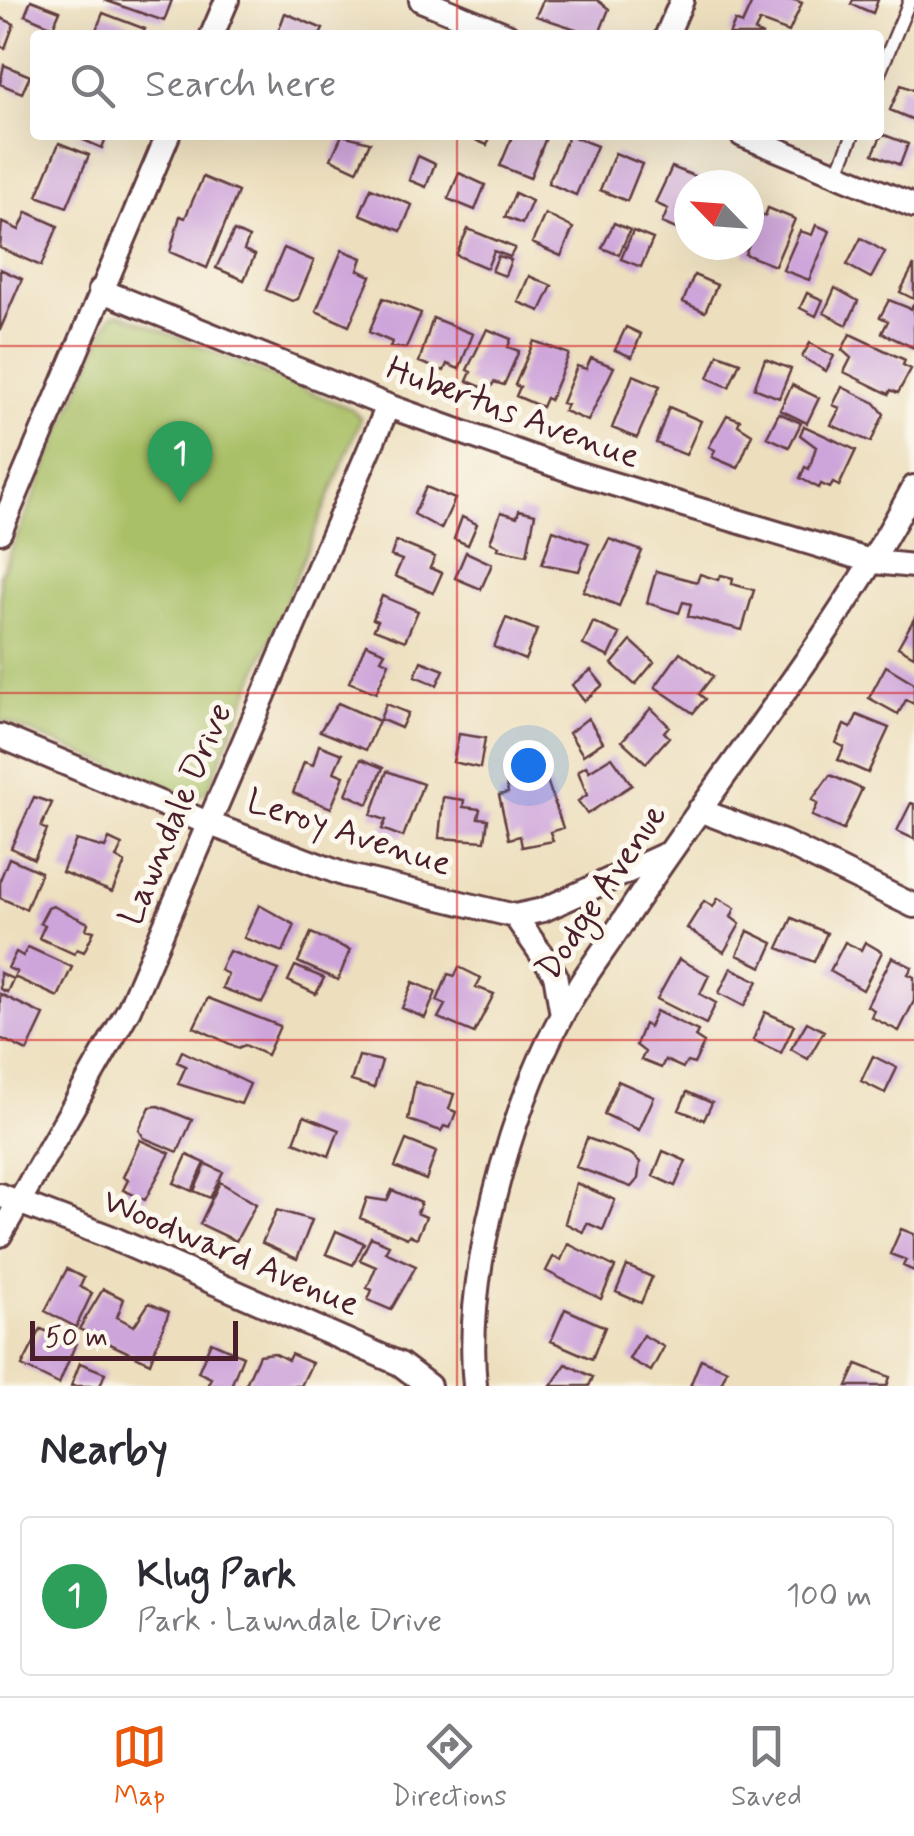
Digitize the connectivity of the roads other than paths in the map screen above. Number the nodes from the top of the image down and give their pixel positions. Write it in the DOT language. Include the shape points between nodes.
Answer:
graph roads {
  1 [pos="227,0"];
  2 [pos="421,0"];
  3 [pos="682,0"];
  4 [pos="910,0"];
  5 [pos="451,6"];
  6 [pos="214,30"];
  7 [pos="497,30"];
  8 [pos="669,30"];
  9 [pos="884,62"];
  10 [pos="166,140"];
  11 [pos="754,140"];
  12 [pos="851,140"];
  13 [pos="837,174"];
  14 [pos="914,206"];
  15 [pos="100,290"];
  16 [pos="388,406"];
  17 [pos="914,486"];
  18 [pos="0,532"];
  19 [pos="874,562"];
  20 [pos="914,566"];
  21 [pos="0,736"];
  22 [pos="698,810"];
  23 [pos="210,824"];
  24 [pos="668,854"];
  25 [pos="914,906"];
  26 [pos="515,916"];
  27 [pos="562,1015"];
  28 [pos="9,1200"];
  29 [pos="0,1236"];
  30 [pos="429,1386"];
  31 [pos="475,1386"];
  1 -- 6 [label="street"];
  2 -- 5 [label="street"];
  3 -- 8 [label="street"];
  4 -- 9 [label="lane"];
  5 -- 7 [label="street"];
  10 -- 15 [label="street"];
  11 -- 13 [label="street"];
  12 -- 13 [label="lane"];
  13 -- 14 [label="street"];
  15 -- 16 [label="street, Hubertus Avenue"];
  15 -- 18 [label="street"];
  16 -- 19 [label="street, Hubertus Avenue" via="630,492"];
  16 -- 23 [label="street, Lawndale Drive"];
  17 -- 19 [label="street, Dodge Avenue"];
  19 -- 20 [label="street, Hubertus Avenue"];
  19 -- 22 [label="street, Dodge Avenue"];
  21 -- 23 [label="street, Leroy Avenue"];
  22 -- 24 [label="street, Dodge Avenue"];
  22 -- 25 [label="street" via="783,842"];
  23 -- 26 [label="street, Leroy Avenue" via="345,874"];
  23 -- 28 [label="street, Lawndale Drive" via="130,1009"];
  24 -- 26 [label="street"];
  24 -- 27 [label="street, Dodge Avenue"];
  26 -- 27 [label="street" via="555,974"];
  27 -- 31 [label="street, Dodge Avenue" via="490,1211 470,1341"];
  28 -- 29 [label="street, Lawndale Drive"];
  28 -- 30 [label="street, Woodward Avenue" via="400,1364"];
}
